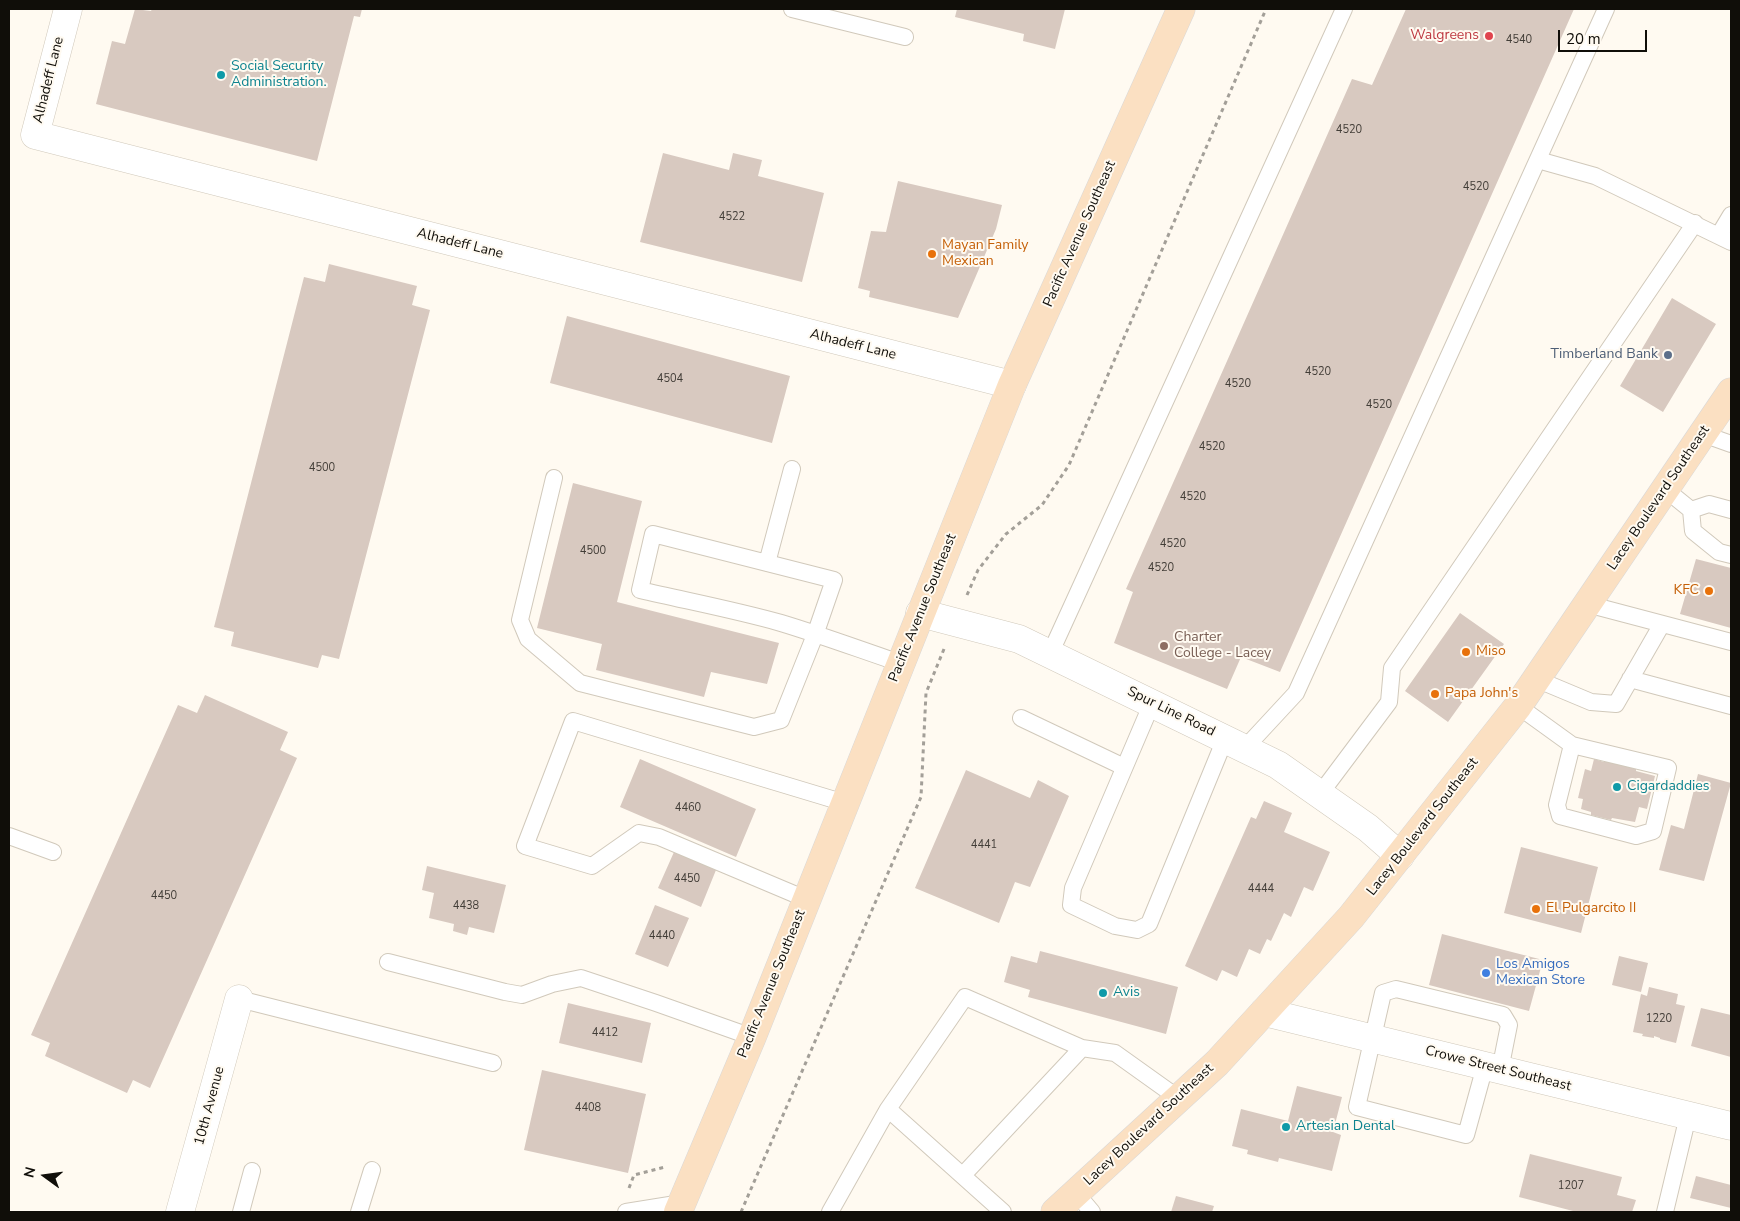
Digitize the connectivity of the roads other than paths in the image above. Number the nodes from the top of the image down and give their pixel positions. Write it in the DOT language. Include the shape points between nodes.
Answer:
graph roads {
  1 [pos="68,9"];
  2 [pos="792,9"];
  3 [pos="1181,9"];
  4 [pos="1344,9"];
  5 [pos="1606,9"];
  6 [pos="905,37"];
  7 [pos="1538,160"];
  8 [pos="1731,215"];
  9 [pos="1695,223"];
  10 [pos="1725,238"];
  11 [pos="1012,386"];
  12 [pos="1731,392"];
  13 [pos="1703,434"];
  14 [pos="1731,444"];
  15 [pos="792,469"];
  16 [pos="554,478"];
  17 [pos="1665,489"];
  18 [pos="1691,510"];
  19 [pos="1731,510"];
  20 [pos="1731,555"];
  21 [pos="767,563"];
  22 [pos="1587,604"];
  23 [pos="920,613"];
  24 [pos="1662,624"];
  25 [pos="815,635"];
  26 [pos="1731,642"];
  27 [pos="1050,654"];
  28 [pos="900,663"];
  29 [pos="1536,679"];
  30 [pos="1630,680"];
  31 [pos="1152,703"];
  32 [pos="1518,706"];
  33 [pos="1731,706"];
  34 [pos="1021,718"];
  35 [pos="1235,743"];
  36 [pos="1572,746"];
  37 [pos="1124,767"];
  38 [pos="1320,794"];
  39 [pos="845,803"];
  40 [pos="9,836"];
  41 [pos="53,852"];
  42 [pos="1400,856"];
  43 [pos="806,899"];
  44 [pos="388,962"];
  45 [pos="239,1000"];
  46 [pos="1264,1012"];
  47 [pos="752,1037"];
  48 [pos="1372,1038"];
  49 [pos="1082,1048"];
  50 [pos="493,1063"];
  51 [pos="1492,1068"];
  52 [pos="1178,1098"];
  53 [pos="888,1109"];
  54 [pos="1688,1116"];
  55 [pos="1731,1126"];
  56 [pos="372,1170"];
  57 [pos="252,1171"];
  58 [pos="962,1175"];
  59 [pos="1084,1202"];
  60 [pos="680,1208"];
  61 [pos="180,1212"];
  62 [pos="242,1212"];
  63 [pos="359,1212"];
  64 [pos="626,1212"];
  65 [pos="830,1212"];
  66 [pos="1003,1212"];
  67 [pos="1055,1212"];
  68 [pos="1665,1212"];
  1 -- 11 [label="street, Alhadeff Lane" via="35,135"];
  2 -- 6 [label="lane"];
  3 -- 11 [label="main road, Pacific Avenue Southeast"];
  4 -- 27 [label="lane"];
  5 -- 7 [label="lane"];
  7 -- 9 [label="lane" via="1595,176"];
  7 -- 35 [label="lane" via="1296,693"];
  8 -- 10 [label="lane"];
  9 -- 10 [label="lane"];
  9 -- 38 [label="lane" via="1392,668 1389,702"];
  11 -- 23 [label="main road, Pacific Avenue Southeast"];
  12 -- 13 [label="main road, Lacey Boulevard Southeast"];
  13 -- 14 [label="lane"];
  13 -- 17 [label="main road, Lacey Boulevard Southeast"];
  15 -- 21 [label="lane"];
  16 -- 25 [label="lane" via="520,620 528,639 580,683 754,727 781,720"];
  17 -- 18 [label="lane"];
  17 -- 22 [label="main road, Lacey Boulevard Southeast"];
  18 -- 19 [label="lane" via="1709,504"];
  18 -- 20 [label="lane" via="1693,530 1719,552"];
  21 -- 25 [label="lane" via="834,580"];
  21 -- 25 [label="lane" via="653,534 640,590 781,623"];
  22 -- 24 [label="lane"];
  22 -- 29 [label="main road, Lacey Boulevard Southeast"];
  23 -- 27 [label="street, Spur Line Road" via="1019,639"];
  23 -- 28 [label="main road, Pacific Avenue Southeast"];
  24 -- 26 [label="lane"];
  24 -- 30 [label="lane"];
  25 -- 28 [label="lane"];
  27 -- 31 [label="street, Spur Line Road"];
  28 -- 39 [label="main road, Pacific Avenue Southeast"];
  29 -- 30 [label="lane" via="1591,702 1616,704"];
  29 -- 32 [label="main road, Lacey Boulevard Southeast"];
  30 -- 33 [label="lane"];
  31 -- 35 [label="street, Spur Line Road"];
  31 -- 37 [label="lane"];
  32 -- 36 [label="lane"];
  32 -- 42 [label="main road, Lacey Boulevard Southeast"];
  34 -- 37 [label="lane"];
  35 -- 37 [label="lane" via="1149,924 1137,930 1115,926 1071,905 1073,888"];
  35 -- 38 [label="street, Spur Line Road" via="1278,764"];
  36 -- 36 [label="lane" via="1668,768 1653,830 1636,836 1560,816 1557,805"];
  38 -- 42 [label="street, Spur Line Road" via="1368,828"];
  39 -- 43 [label="main road, Pacific Avenue Southeast"];
  39 -- 43 [label="lane" via="573,721 525,846 592,866 639,833 659,837"];
  40 -- 41 [label="lane"];
  42 -- 46 [label="main road, Lacey Boulevard Southeast" via="1351,917"];
  43 -- 47 [label="main road, Pacific Avenue Southeast"];
  44 -- 47 [label="lane" via="522,994 581,978"];
  45 -- 50 [label="lane"];
  45 -- 61 [label="street, 10th Avenue"];
  46 -- 48 [label="street, Crowe Street Southeast"];
  46 -- 52 [label="main road, Lacey Boulevard Southeast" via="1217,1063"];
  47 -- 60 [label="main road, Pacific Avenue Southeast"];
  48 -- 51 [label="street, Crowe Street Southeast"];
  48 -- 51 [label="lane" via="1384,993 1396,989 1486,1010 1503,1015 1509,1025"];
  48 -- 51 [label="lane" via="1357,1107 1456,1133 1466,1135"];
  49 -- 52 [label="lane" via="1116,1054"];
  49 -- 53 [label="lane" via="965,997"];
  49 -- 58 [label="lane"];
  51 -- 54 [label="street, Crowe Street Southeast"];
  52 -- 59 [label="main road, Lacey Boulevard Southeast"];
  53 -- 58 [label="lane"];
  53 -- 65 [label="lane"];
  54 -- 55 [label="street, Crowe Street Southeast"];
  54 -- 68 [label="lane"];
  56 -- 63 [label="lane"];
  57 -- 62 [label="lane"];
  58 -- 66 [label="lane"];
  59 -- 67 [label="main road, Lacey Boulevard Southeast"];
  60 -- 64 [label="lane"];
}
